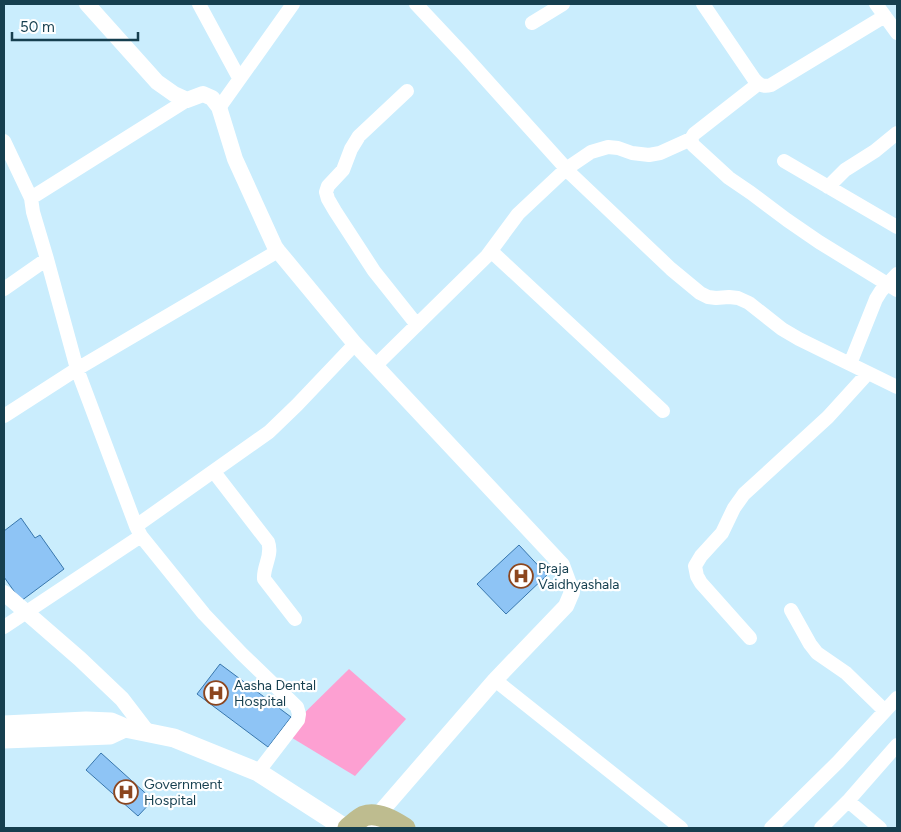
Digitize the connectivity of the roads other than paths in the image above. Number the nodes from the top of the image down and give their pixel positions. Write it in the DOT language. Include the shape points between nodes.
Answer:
graph roads {
  1 [pos="87,4"];
  2 [pos="199,4"];
  3 [pos="293,4"];
  4 [pos="416,4"];
  5 [pos="562,4"];
  6 [pos="703,4"];
  7 [pos="876,4"];
  8 [pos="885,16"];
  9 [pos="532,23"];
  10 [pos="897,33"];
  11 [pos="239,78"];
  12 [pos="758,84"];
  13 [pos="407,91"];
  14 [pos="186,100"];
  15 [pos="219,108"];
  16 [pos="897,133"];
  17 [pos="691,139"];
  18 [pos="4,141"];
  19 [pos="784,161"];
  20 [pos="566,169"];
  21 [pos="828,187"];
  22 [pos="31,198"];
  23 [pos="897,227"];
  24 [pos="278,251"];
  25 [pos="491,251"];
  26 [pos="47,259"];
  27 [pos="894,283"];
  28 [pos="4,289"];
  29 [pos="417,325"];
  30 [pos="354,344"];
  31 [pos="850,364"];
  32 [pos="375,366"];
  33 [pos="77,369"];
  34 [pos="868,372"];
  35 [pos="897,387"];
  36 [pos="662,411"];
  37 [pos="4,416"];
  38 [pos="214,472"];
  39 [pos="139,531"];
  40 [pos="4,593"];
  41 [pos="792,610"];
  42 [pos="25,612"];
  43 [pos="295,619"];
  44 [pos="4,627"];
  45 [pos="750,638"];
  46 [pos="495,680"];
  47 [pos="897,698"];
  48 [pos="885,711"];
  49 [pos="4,725"];
  50 [pos="125,728"];
  51 [pos="148,733"];
  52 [pos="4,739"];
  53 [pos="897,745"];
  54 [pos="258,772"];
  55 [pos="848,801"];
  56 [pos="376,822"];
  57 [pos="346,828"];
  58 [pos="405,828"];
  59 [pos="681,828"];
  60 [pos="771,828"];
  61 [pos="822,828"];
  62 [pos="880,828"];
  1 -- 14 [label="street" via="157,82"];
  2 -- 11 [label="street"];
  3 -- 11 [label="street"];
  4 -- 20 [label="street"];
  5 -- 9 [label="street"];
  6 -- 12 [label="street"];
  7 -- 8 [label="street"];
  8 -- 10 [label="street"];
  8 -- 12 [label="street" via="771,85 764,87"];
  11 -- 15 [label="street"];
  12 -- 17 [label="street"];
  13 -- 29 [label="street" via="359,136 343,170 326,192 374,271"];
  14 -- 15 [label="street" via="203,94 212,98"];
  14 -- 22 [label="street"];
  15 -- 24 [label="street" via="235,159"];
  16 -- 21 [label="street" via="845,170"];
  17 -- 20 [label="street" via="649,155 608,147 590,152"];
  17 -- 27 [label="street" via="729,178 819,242"];
  18 -- 22 [label="street"];
  19 -- 21 [label="street"];
  20 -- 25 [label="street" via="518,214"];
  20 -- 31 [label="street" via="700,294 708,298 738,298 749,303 790,334"];
  21 -- 23 [label="street"];
  22 -- 26 [label="street" via="32,212"];
  24 -- 30 [label="street"];
  24 -- 33 [label="street"];
  25 -- 29 [label="street"];
  25 -- 36 [label="street"];
  26 -- 28 [label="street"];
  26 -- 33 [label="street"];
  27 -- 31 [label="street" via="876,299"];
  29 -- 32 [label="street"];
  30 -- 32 [label="street"];
  30 -- 38 [label="street" via="269,432"];
  31 -- 34 [label="street"];
  32 -- 46 [label="street" via="562,566 572,592 566,606"];
  33 -- 37 [label="street"];
  33 -- 39 [label="street"];
  34 -- 35 [label="street"];
  34 -- 45 [label="street" via="828,417 744,494 722,533 696,566 701,583"];
  38 -- 39 [label="street"];
  38 -- 43 [label="street" via="268,542 270,548 264,579"];
  39 -- 42 [label="street"];
  39 -- 54 [label="street" via="204,614 297,707 298,720"];
  40 -- 42 [label="street"];
  41 -- 48 [label="street" via="817,652 846,673"];
  42 -- 44 [label="street"];
  42 -- 51 [label="street" via="122,698"];
  46 -- 56 [label="street"];
  46 -- 59 [label="street"];
  47 -- 48 [label="street"];
  48 -- 60 [label="street"];
  49 -- 50 [label="main road" via="86,721 111,722"];
  50 -- 51 [label="main road"];
  50 -- 52 [label="main road" via="110,735"];
  51 -- 54 [label="main road" via="174,738"];
  53 -- 55 [label="street"];
  54 -- 57 [label="main road"];
  55 -- 61 [label="street"];
  55 -- 62 [label="street"];
  56 -- 57 [label="main road" via="365,815"];
  56 -- 58 [label="main road" via="392,821"];
}
